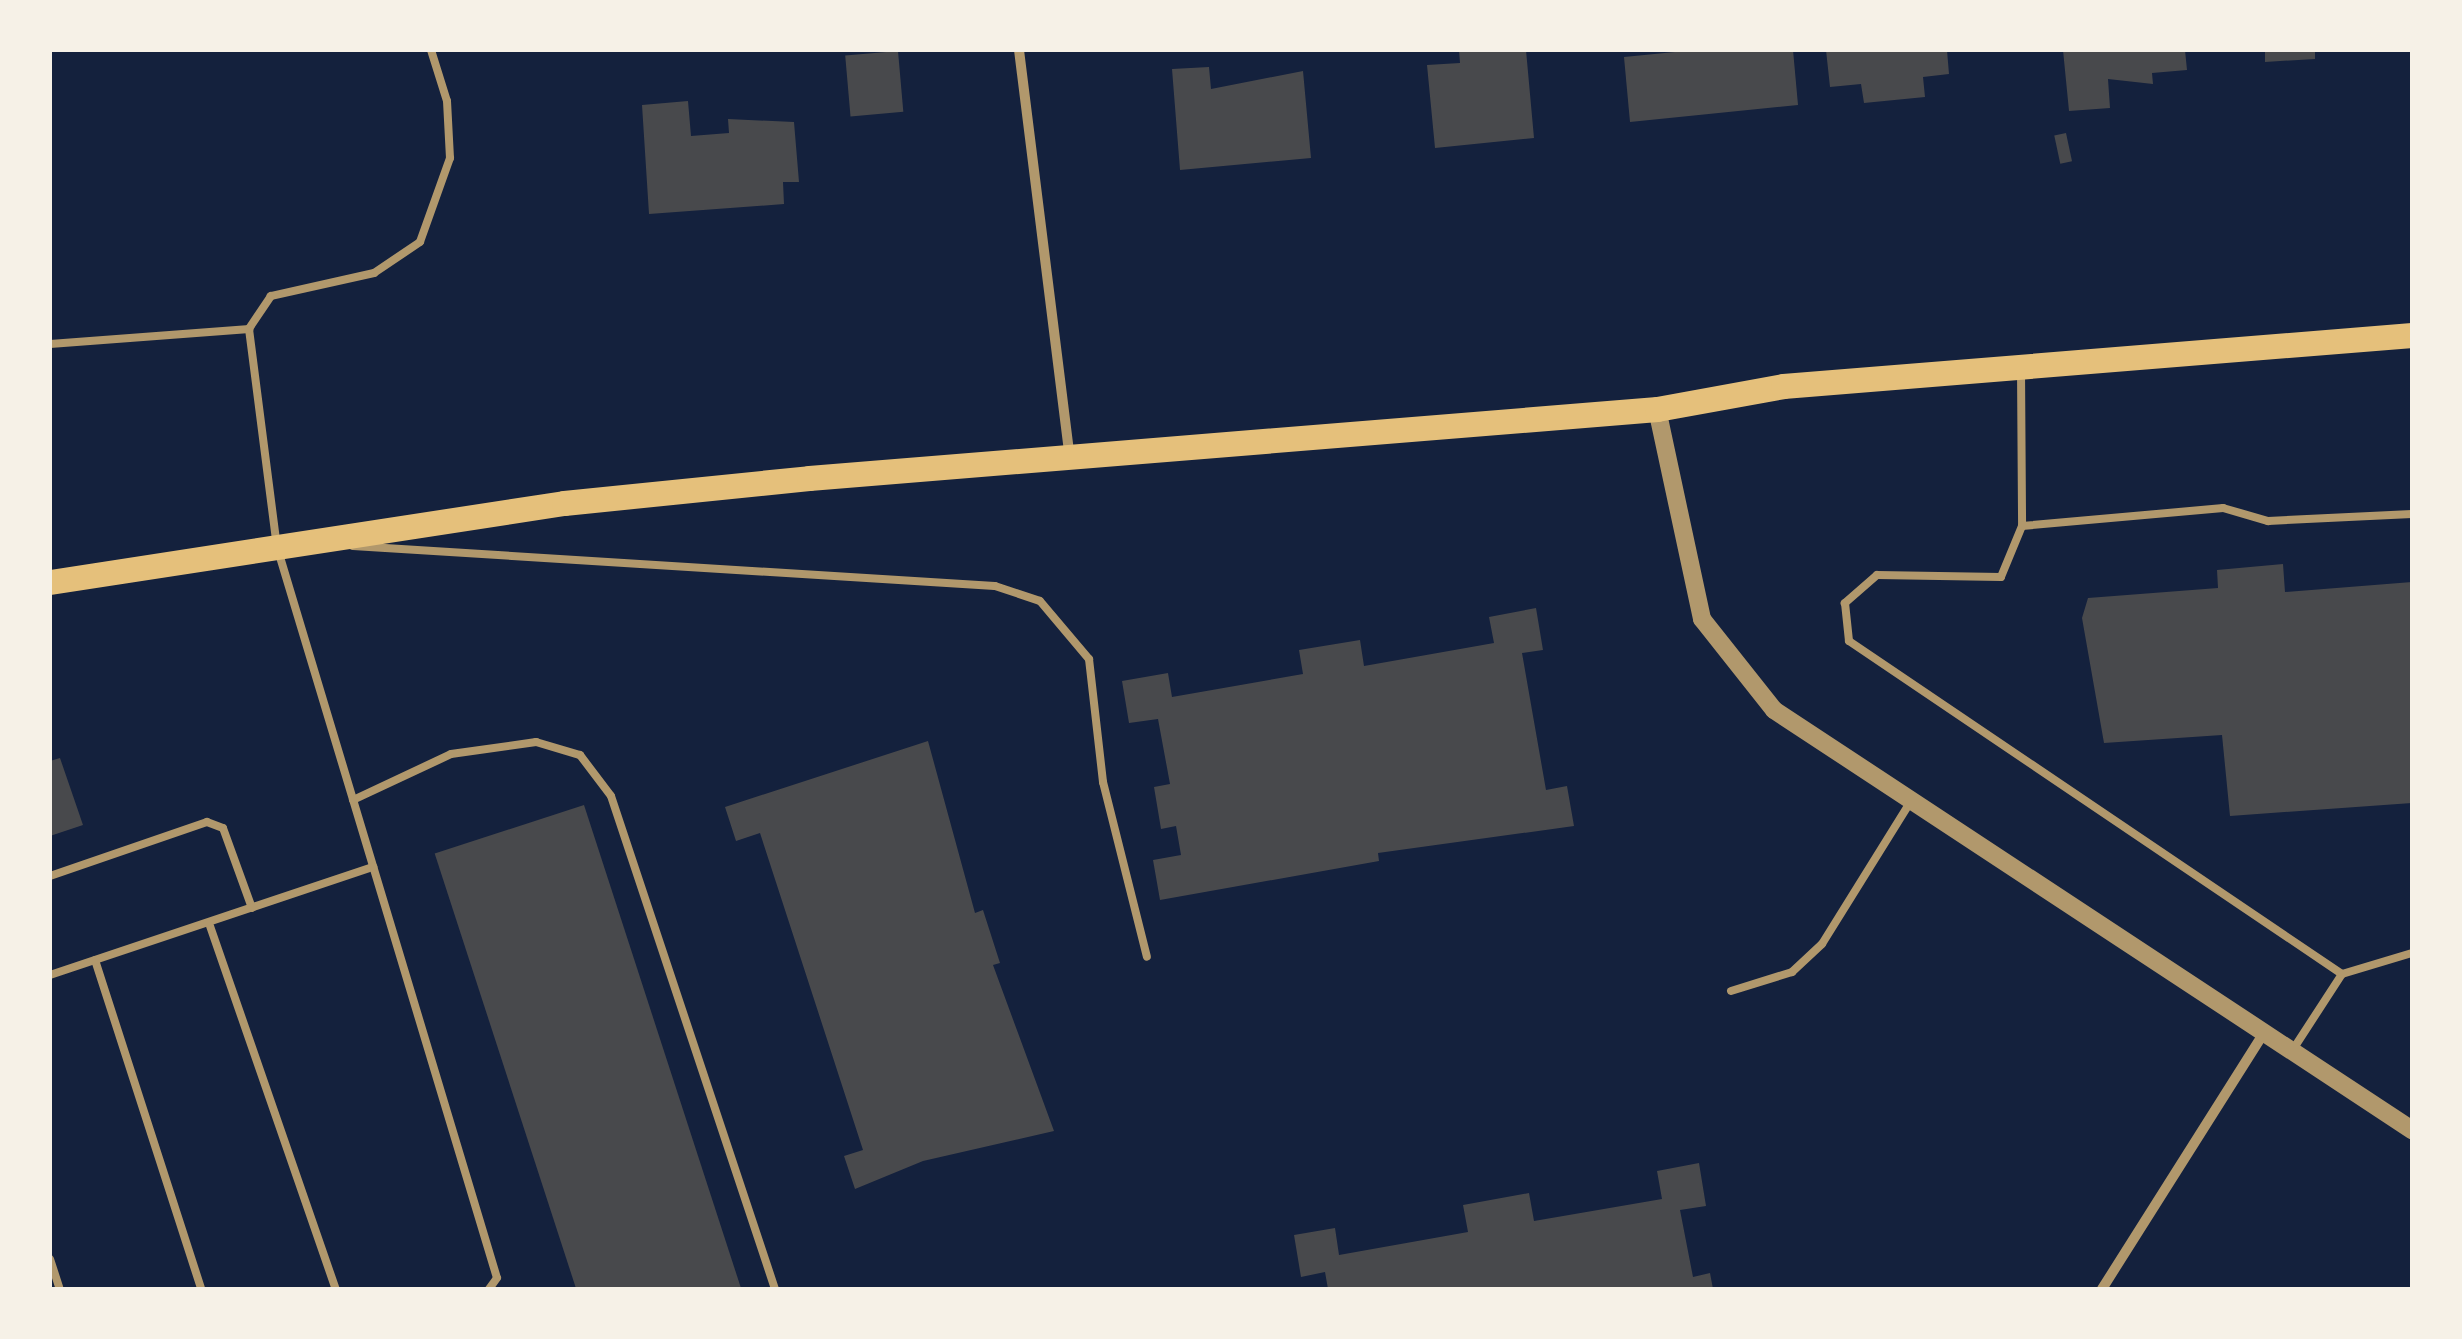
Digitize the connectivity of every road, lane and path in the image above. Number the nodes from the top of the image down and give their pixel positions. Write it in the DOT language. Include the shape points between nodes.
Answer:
graph roads {
  1 [pos="431,50"];
  2 [pos="1019,50"];
  3 [pos="249,330"];
  4 [pos="2412,334"];
  5 [pos="50,344"];
  6 [pos="2020,366"];
  7 [pos="1657,410"];
  8 [pos="1069,451"];
  9 [pos="2412,514"];
  10 [pos="2022,526"];
  11 [pos="304,543"];
  12 [pos="277,548"];
  13 [pos="50,582"];
  14 [pos="353,800"];
  15 [pos="1909,804"];
  16 [pos="373,867"];
  17 [pos="50,876"];
  18 [pos="252,908"];
  19 [pos="210,926"];
  20 [pos="2412,953"];
  21 [pos="1147,957"];
  22 [pos="95,960"];
  23 [pos="2342,974"];
  24 [pos="50,976"];
  25 [pos="1731,991"];
  26 [pos="2264,1034"];
  27 [pos="2291,1052"];
  28 [pos="2412,1130"];
  29 [pos="50,1258"];
  30 [pos="60,1289"];
  31 [pos="201,1289"];
  32 [pos="336,1289"];
  33 [pos="489,1289"];
  34 [pos="774,1289"];
  35 [pos="2102,1289"];
  1 -- 3 [label="lane" via="450,158 420,242 374,273 271,296"];
  2 -- 8 [label="street"];
  3 -- 5 [label="lane"];
  3 -- 12 [label="lane"];
  4 -- 6 [label="main road"];
  6 -- 7 [label="main road" via="1784,386"];
  6 -- 10 [label="lane"];
  7 -- 8 [label="main road"];
  7 -- 15 [label="street" via="1688,584 1725,656 1788,720"];
  8 -- 11 [label="main road" via="564,503"];
  9 -- 10 [label="lane" via="2268,520 2223,508"];
  10 -- 23 [label="lane" via="2002,577 1878,575 1844,603 1849,640"];
  11 -- 12 [label="main road"];
  11 -- 21 [label="lane" via="995,586 1040,600 1089,658 1103,782"];
  12 -- 13 [label="main road"];
  12 -- 14 [label="lane"];
  14 -- 16 [label="lane"];
  14 -- 34 [label="lane" via="451,754 536,742 580,755 611,796"];
  15 -- 25 [label="lane" via="1822,944 1792,972"];
  15 -- 26 [label="street"];
  16 -- 18 [label="lane"];
  16 -- 33 [label="lane" via="497,1278"];
  17 -- 18 [label="lane" via="207,822 223,828"];
  18 -- 19 [label="lane"];
  19 -- 22 [label="lane"];
  19 -- 32 [label="lane"];
  20 -- 23 [label="lane"];
  22 -- 24 [label="lane"];
  22 -- 31 [label="lane"];
  23 -- 27 [label="lane"];
  26 -- 27 [label="street"];
  26 -- 35 [label="street"];
  27 -- 28 [label="street"];
  29 -- 30 [label="lane"];
}
